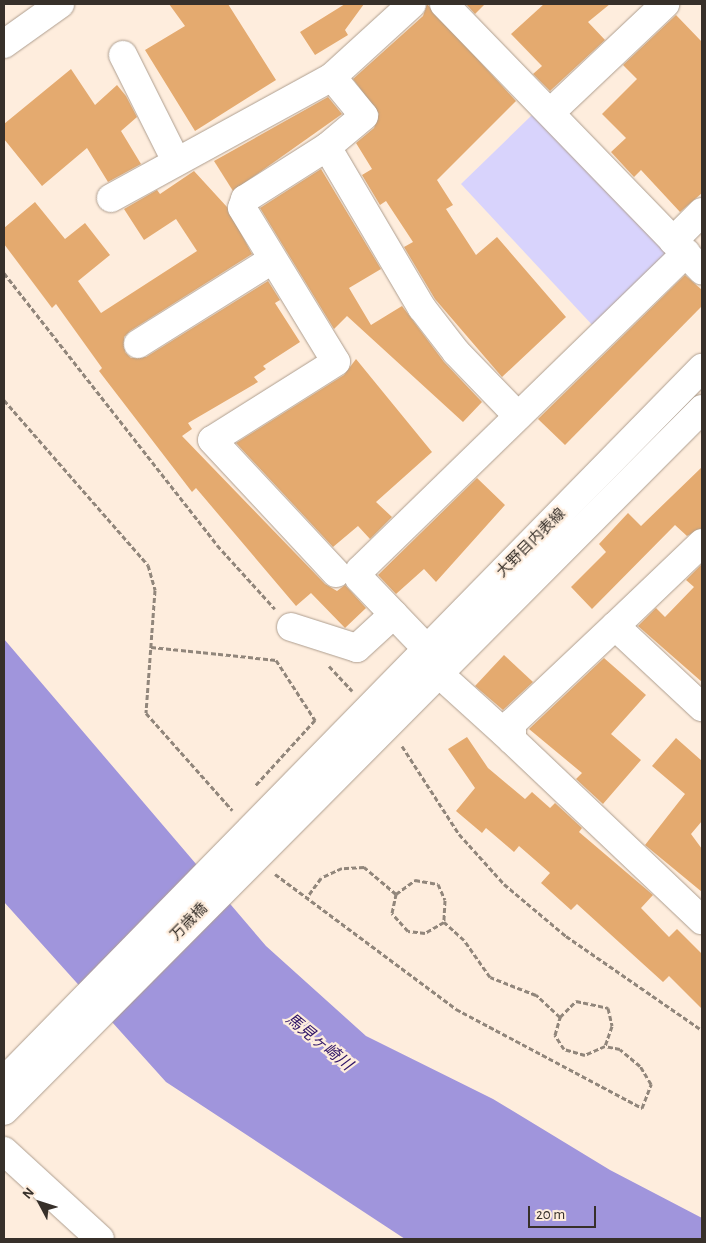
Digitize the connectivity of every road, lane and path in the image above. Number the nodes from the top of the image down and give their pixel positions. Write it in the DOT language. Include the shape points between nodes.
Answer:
graph roads {
  1 [pos="60,4"];
  2 [pos="412,4"];
  3 [pos="444,4"];
  4 [pos="665,4"];
  5 [pos="4,44"];
  6 [pos="123,55"];
  7 [pos="332,77"];
  8 [pos="552,111"];
  9 [pos="327,147"];
  10 [pos="176,161"];
  11 [pos="111,198"];
  12 [pos="702,212"];
  13 [pos="687,255"];
  14 [pos="272,260"];
  15 [pos="4,273"];
  16 [pos="138,344"];
  17 [pos="702,368"];
  18 [pos="4,400"];
  19 [pos="702,409"];
  20 [pos="518,416"];
  21 [pos="702,543"];
  22 [pos="336,573"];
  23 [pos="394,614"];
  24 [pos="291,626"];
  25 [pos="615,626"];
  26 [pos="151,647"];
  27 [pos="323,660"];
  28 [pos="432,660"];
  29 [pos="702,707"];
  30 [pos="372,720"];
  31 [pos="512,740"];
  32 [pos="250,791"];
  33 [pos="237,805"];
  34 [pos="273,872"];
  35 [pos="396,894"];
  36 [pos="307,897"];
  37 [pos="702,920"];
  38 [pos="444,922"];
  39 [pos="560,1018"];
  40 [pos="702,1030"];
  41 [pos="605,1046"];
  42 [pos="4,1081"];
  43 [pos="4,1111"];
  44 [pos="4,1151"];
  45 [pos="100,1239"];
  1 -- 5 [label="main road"];
  2 -- 7 [label="main road"];
  3 -- 8 [label="main road"];
  4 -- 8 [label="main road"];
  6 -- 10 [label="main road"];
  7 -- 9 [label="main road" via="364,116"];
  7 -- 10 [label="main road"];
  8 -- 13 [label="main road"];
  9 -- 14 [label="main road" via="245,199 242,208"];
  9 -- 20 [label="main road" via="422,308 456,352"];
  10 -- 11 [label="main road"];
  12 -- 13 [label="main road"];
  13 -- 20 [label="main road"];
  14 -- 16 [label="main road"];
  14 -- 22 [label="main road" via="336,362 212,440"];
  15 -- 24 [label="path" via="217,545"];
  17 -- 28 [label="main road, 大野目内表線"];
  18 -- 26 [label="path" via="148,565 155,590"];
  19 -- 28 [label="main road, 大野目内表線"];
  20 -- 23 [label="main road" via="360,570 359,578"];
  21 -- 25 [label="main road"];
  23 -- 24 [label="main road" via="357,648"];
  23 -- 28 [label="main road"];
  25 -- 29 [label="main road"];
  25 -- 31 [label="main road" via="512,723"];
  26 -- 32 [label="path" via="276,660 315,720"];
  26 -- 33 [label="path" via="146,713 231,812"];
  27 -- 30 [label="path"];
  28 -- 30 [label="main road, 大野目内表線"];
  28 -- 31 [label="main road"];
  30 -- 40 [label="path" via="459,834 504,884 566,936"];
  30 -- 42 [label="main road, 万歳橋"];
  30 -- 43 [label="main road, 万歳橋"];
  31 -- 37 [label="main road"];
  34 -- 36 [label="path"];
  35 -- 36 [label="path" via="364,867 342,868 321,878"];
  35 -- 38 [label="path" via="392,913 408,931 425,933"];
  35 -- 38 [label="path" via="415,880 438,884 445,900"];
  36 -- 41 [label="path" via="456,1009 642,1108 650,1084 640,1066 620,1050"];
  38 -- 39 [label="path" via="464,940 490,978 536,995"];
  39 -- 41 [label="path" via="555,1035 564,1049 585,1055"];
  39 -- 41 [label="path" via="576,1001 608,1008 612,1026"];
  44 -- 45 [label="main road"];
}
